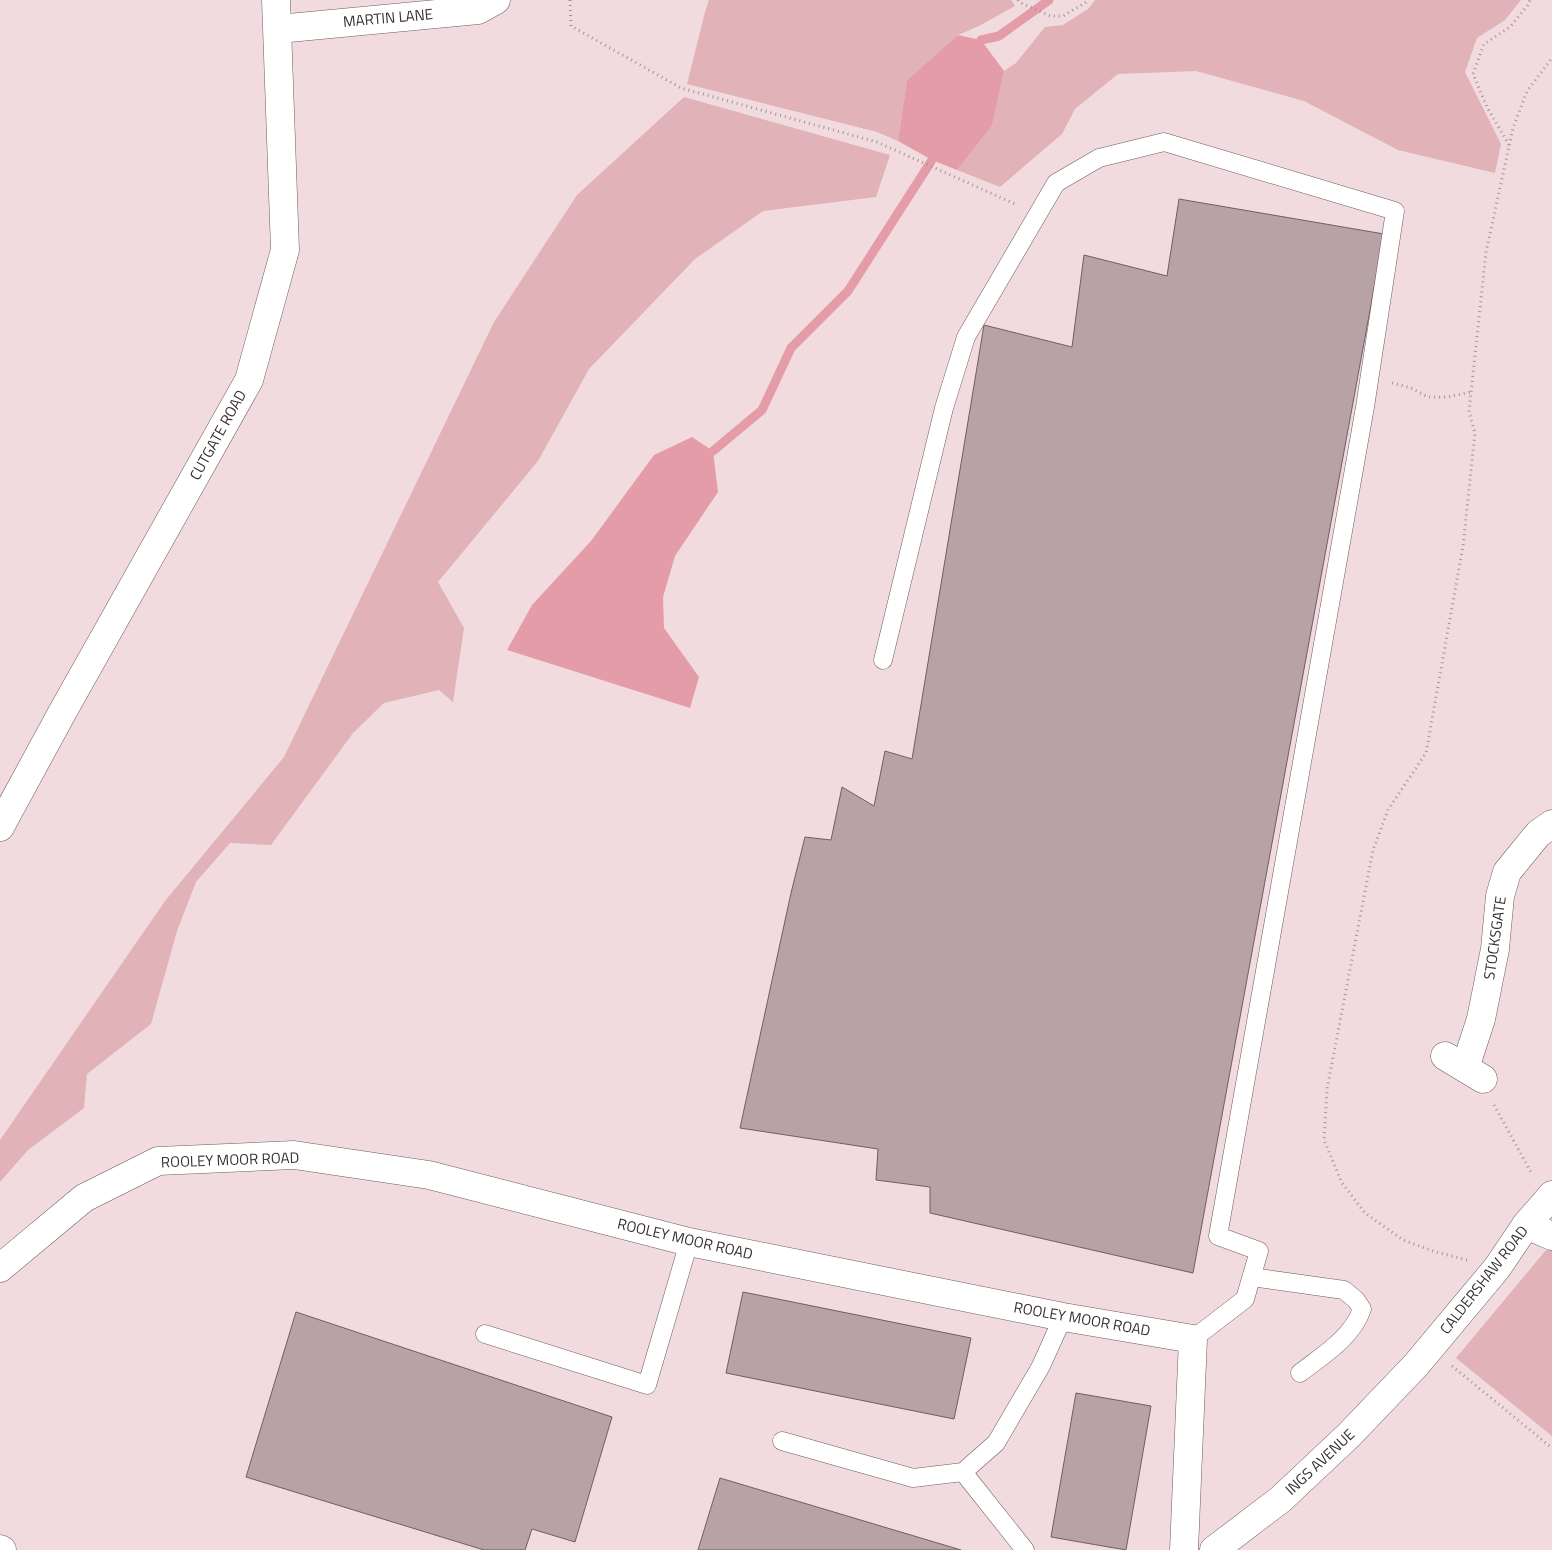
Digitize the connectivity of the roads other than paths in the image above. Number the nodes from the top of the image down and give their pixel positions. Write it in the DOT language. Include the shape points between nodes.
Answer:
graph roads {
  1 [pos="276,0"];
  2 [pos="496,0"];
  3 [pos="278,29"];
  4 [pos="883,660"];
  5 [pos="1552,824"];
  6 [pos="0,827"];
  7 [pos="1464,1067"];
  8 [pos="1549,1199"];
  9 [pos="1526,1225"];
  10 [pos="1552,1236"];
  11 [pos="689,1242"];
  12 [pos="0,1268"];
  13 [pos="1252,1277"];
  14 [pos="1063,1317"];
  15 [pos="485,1334"];
  16 [pos="1193,1339"];
  17 [pos="1424,1356"];
  18 [pos="1300,1373"];
  19 [pos="782,1441"];
  20 [pos="963,1472"];
  21 [pos="1025,1550"];
  22 [pos="1184,1550"];
  23 [pos="1214,1550"];
  1 -- 3 [label="street, CUTGATE ROAD"];
  2 -- 3 [label="street, MARTIN LANE" via="478,10"];
  3 -- 6 [label="street, CUTGATE ROAD" via="285,250 249,380"];
  4 -- 13 [label="lane" via="944,408 966,337 1056,183 1099,158 1164,142 1395,211 1370,376 1218,1236 1259,1251"];
  5 -- 7 [label="street, STOCKSGATE" via="1538,834 1507,872 1500,896 1495,950 1481,1019"];
  8 -- 9 [label="street, CALDERSHAW ROAD"];
  9 -- 10 [label="street"];
  9 -- 17 [label="street, CALDERSHAW ROAD" via="1497,1268"];
  11 -- 12 [label="street, ROOLEY MOOR ROAD" via="429,1175 294,1155 158,1160 84,1198"];
  11 -- 14 [label="street, ROOLEY MOOR ROAD"];
  11 -- 15 [label="lane" via="647,1385"];
  13 -- 16 [label="lane" via="1245,1299"];
  13 -- 18 [label="lane" via="1344,1290 1362,1309 1359,1319 1344,1338"];
  14 -- 16 [label="street, ROOLEY MOOR ROAD"];
  14 -- 20 [label="lane" via="1041,1366 996,1443"];
  16 -- 22 [label="street"];
  17 -- 23 [label="street, INGS AVENUE" via="1349,1435 1281,1499"];
  19 -- 20 [label="lane" via="913,1478"];
  20 -- 21 [label="lane"];
}
